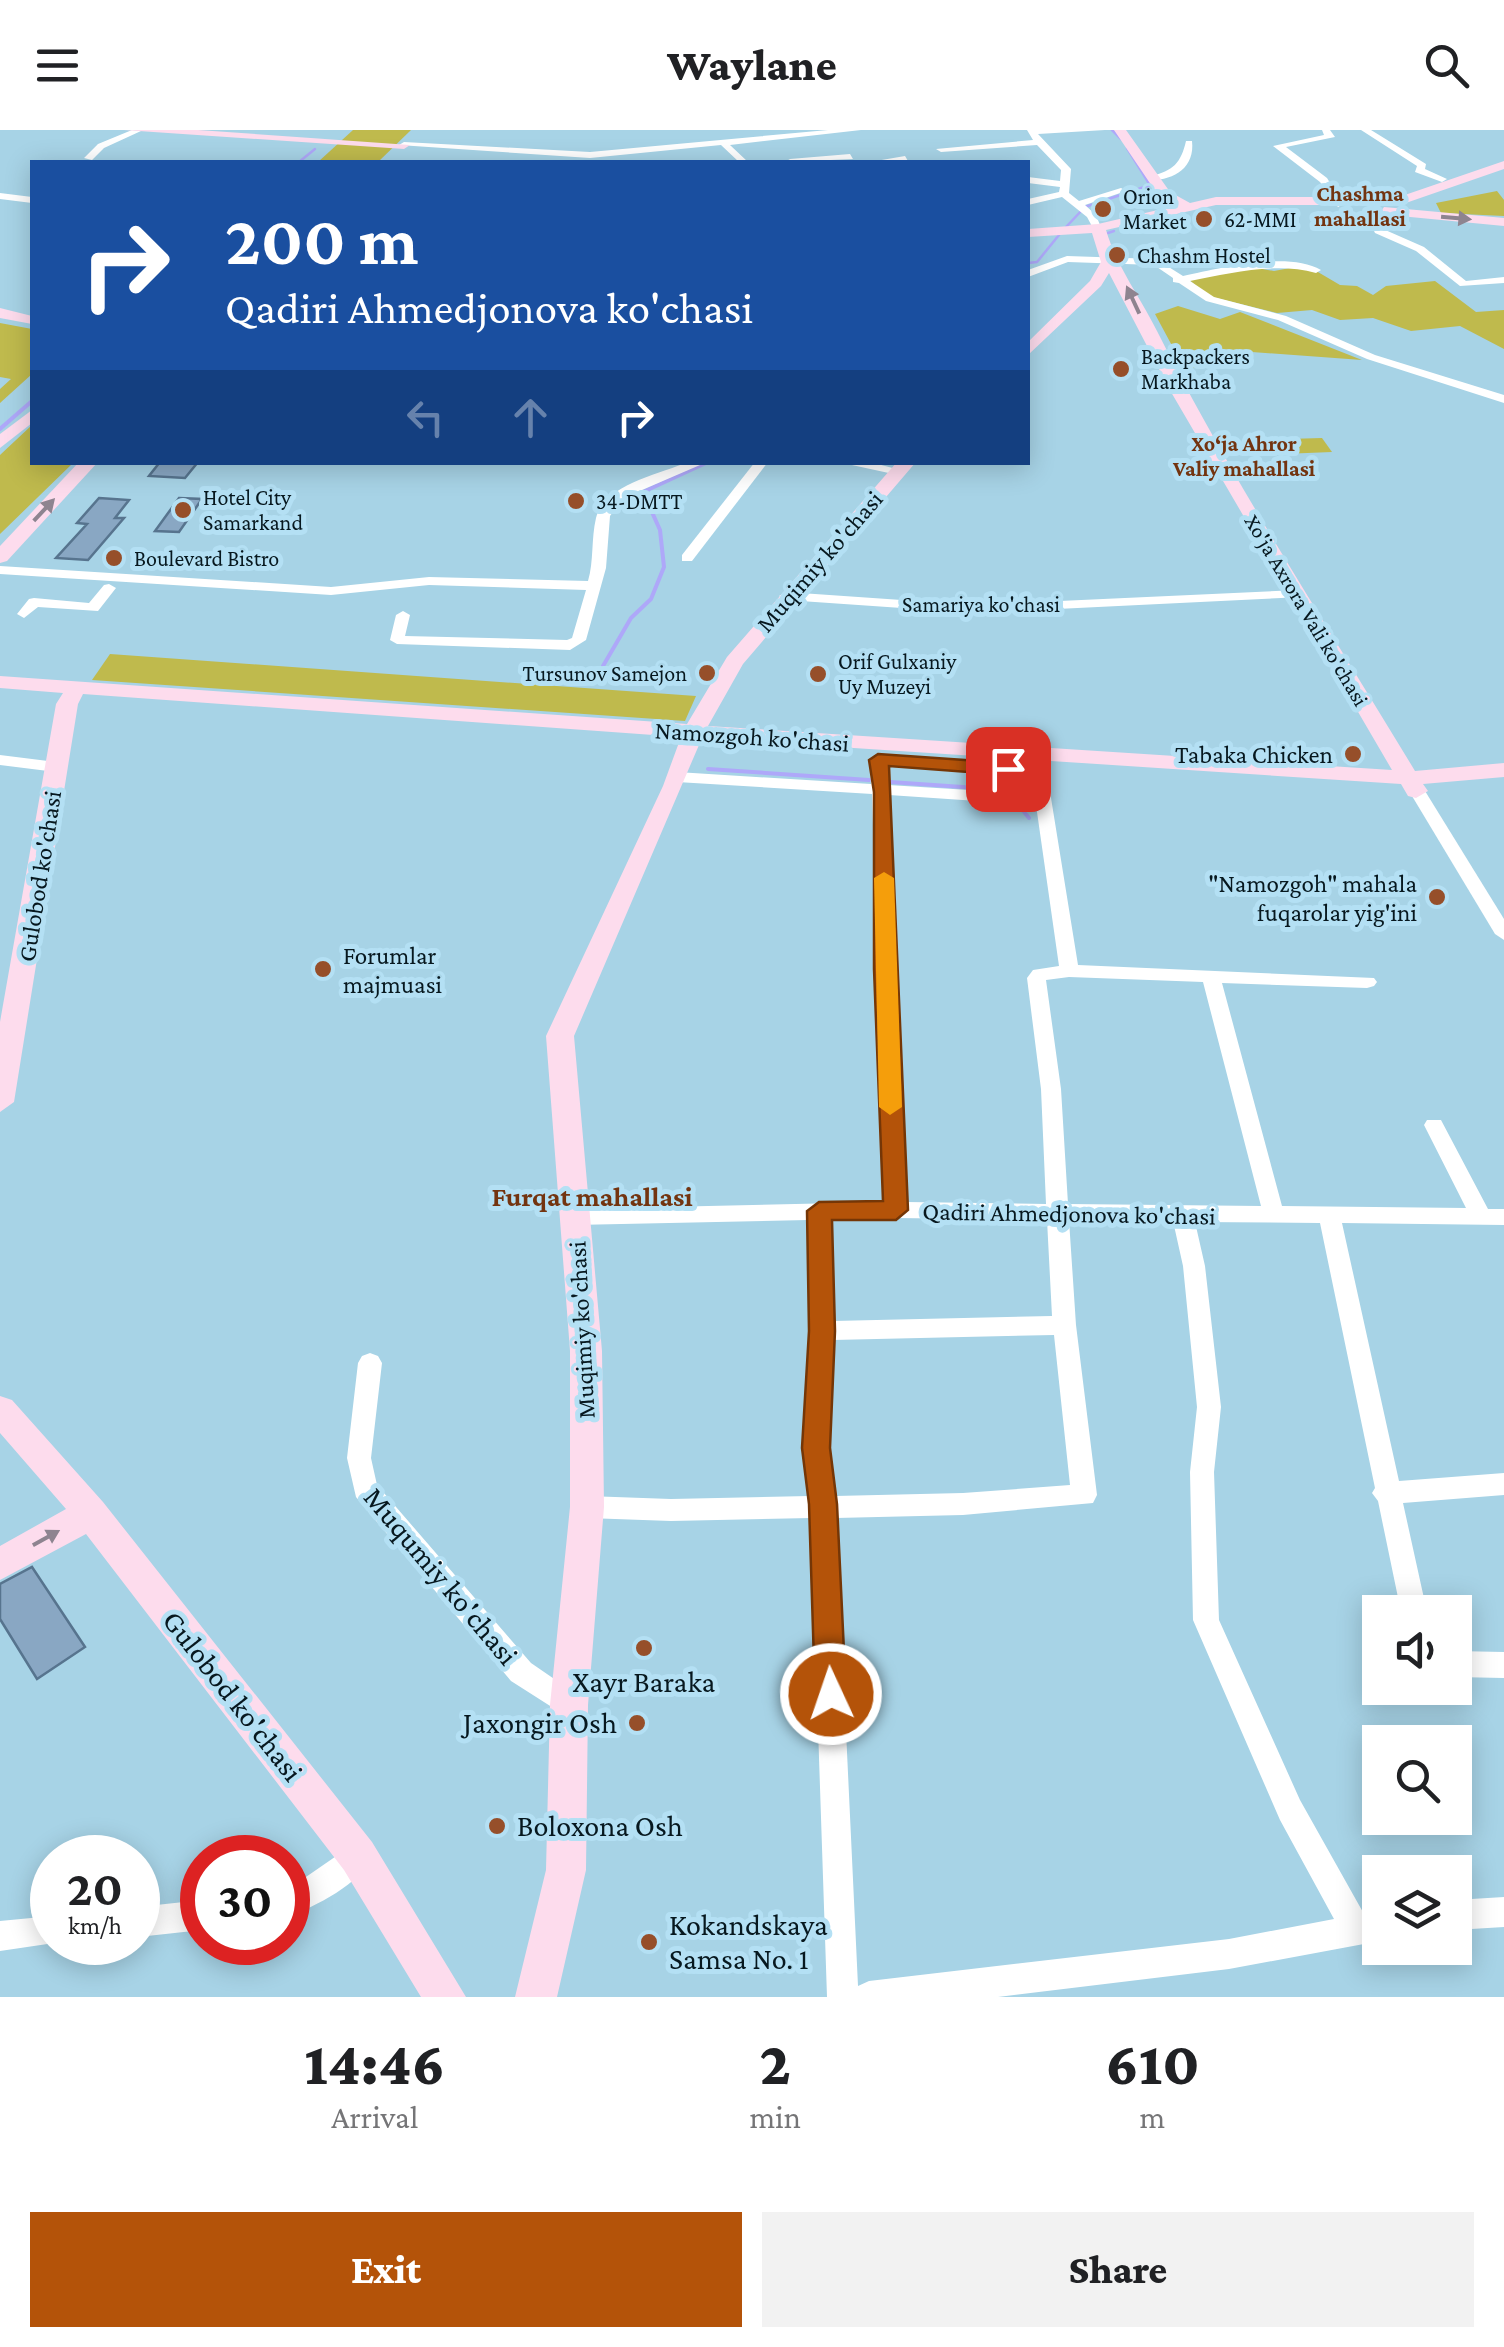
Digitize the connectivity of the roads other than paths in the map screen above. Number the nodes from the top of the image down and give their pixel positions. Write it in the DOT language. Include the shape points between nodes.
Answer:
graph roads {
  1 [pos="134,130"];
  2 [pos="342,130"];
  3 [pos="419,130"];
  4 [pos="700,130"];
  5 [pos="856,130"];
  6 [pos="1101,130"];
  7 [pos="1120,130"];
  8 [pos="1326,130"];
  9 [pos="1365,130"];
  10 [pos="820,131"];
  11 [pos="1029,131"];
  12 [pos="330,141"];
  13 [pos="718,141"];
  14 [pos="1039,142"];
  15 [pos="1189,142"];
  16 [pos="404,145"];
  17 [pos="941,149"];
  18 [pos="638,152"];
  19 [pos="316,155"];
  20 [pos="542,157"];
  21 [pos="89,158"];
  22 [pos="904,159"];
  23 [pos="389,160"];
  24 [pos="645,160"];
  25 [pos="742,160"];
  26 [pos="853,160"];
  27 [pos="894,160"];
  28 [pos="1504,164"];
  29 [pos="1472,176"];
  30 [pos="1154,178"];
  31 [pos="1504,178"];
  32 [pos="1442,179"];
  33 [pos="1030,180"];
  34 [pos="1065,189"];
  35 [pos="1121,191"];
  36 [pos="0,196"];
  37 [pos="30,200"];
  38 [pos="1030,201"];
  39 [pos="1338,204"];
  40 [pos="1185,206"];
  41 [pos="1376,207"];
  42 [pos="1080,208"];
  43 [pos="1504,222"];
  44 [pos="1098,228"];
  45 [pos="1030,233"];
  46 [pos="1108,262"];
  47 [pos="1316,270"];
  48 [pos="1030,273"];
  49 [pos="1178,280"];
  50 [pos="1504,280"];
  51 [pos="0,313"];
  52 [pos="30,320"];
  53 [pos="1030,348"];
  54 [pos="1504,399"];
  55 [pos="30,417"];
  56 [pos="0,443"];
  57 [pos="86,465"];
  58 [pos="693,465"];
  59 [pos="760,465"];
  60 [pos="902,467"];
  61 [pos="0,557"];
  62 [pos="688,558"];
  63 [pos="0,570"];
  64 [pos="594,586"];
  65 [pos="109,588"];
  66 [pos="1298,594"];
  67 [pos="786,596"];
  68 [pos="93,608"];
  69 [pos="24,614"];
  70 [pos="403,615"];
  71 [pos="79,623"];
  72 [pos="0,682"];
  73 [pos="72,696"];
  74 [pos="0,698"];
  75 [pos="691,738"];
  76 [pos="0,760"];
  77 [pos="56,767"];
  78 [pos="1504,770"];
  79 [pos="1040,771"];
  80 [pos="677,778"];
  81 [pos="880,778"];
  82 [pos="1504,784"];
  83 [pos="1413,785"];
  84 [pos="1036,800"];
  85 [pos="1504,934"];
  86 [pos="1068,971"];
  87 [pos="1211,977"];
  88 [pos="1367,982"];
  89 [pos="0,1102"];
  90 [pos="1434,1125"];
  91 [pos="896,1210"];
  92 [pos="819,1211"];
  93 [pos="1061,1212"];
  94 [pos="1182,1215"];
  95 [pos="1274,1216"];
  96 [pos="1330,1216"];
  97 [pos="1492,1216"];
  98 [pos="574,1217"];
  99 [pos="1064,1325"];
  100 [pos="822,1331"];
  101 [pos="370,1363"];
  102 [pos="0,1410"];
  103 [pos="1504,1484"];
  104 [pos="1385,1493"];
  105 [pos="823,1504"];
  106 [pos="587,1506"];
  107 [pos="92,1513"];
  108 [pos="0,1564"];
  109 [pos="1410,1595"];
  110 [pos="1472,1665"];
  111 [pos="1504,1666"];
  112 [pos="569,1705"];
  113 [pos="358,1856"];
  114 [pos="310,1892"];
  115 [pos="1504,1912"];
  116 [pos="1472,1914"];
  117 [pos="1362,1919"];
  118 [pos="1362,1929"];
  119 [pos="30,1933"];
  120 [pos="0,1936"];
  121 [pos="445,1997"];
  122 [pos="536,1997"];
  123 [pos="843,1997"];
  124 [pos="868,1997"];
  1 -- 12 [label="main road"];
  1 -- 21 [label="street"];
  2 -- 12 [label="main road"];
  3 -- 16 [label="main road"];
  4 -- 13 [label="street"];
  5 -- 10 [label="street"];
  6 -- 11 [label="street"];
  7 -- 30 [label="main road"];
  8 -- 39 [label="street" via="1330,137 1278,146 1324,180"];
  9 -- 32 [label="street" via="1423,166 1418,170"];
  10 -- 13 [label="street"];
  10 -- 26 [label="street"];
  11 -- 14 [label="street"];
  12 -- 16 [label="main road"];
  12 -- 19 [label="main road"];
  13 -- 18 [label="street"];
  13 -- 25 [label="street"];
  14 -- 17 [label="street"];
  14 -- 34 [label="street" via="1066,170"];
  15 -- 30 [label="street" via="1185,162 1169,176"];
  16 -- 20 [label="street"];
  16 -- 23 [label="main road"];
  18 -- 20 [label="street"];
  18 -- 24 [label="street"];
  22 -- 27 [label="street"];
  28 -- 29 [label="main road"];
  29 -- 31 [label="main road"];
  29 -- 41 [label="main road"];
  30 -- 40 [label="main road" via="1165,196"];
  33 -- 34 [label="street"];
  34 -- 38 [label="street"];
  34 -- 42 [label="street"];
  35 -- 42 [label="street"];
  36 -- 37 [label="street"];
  39 -- 40 [label="main road" via="1250,200"];
  39 -- 41 [label="main road"];
  40 -- 44 [label="main road"];
  41 -- 43 [label="main road, one-way"];
  41 -- 50 [label="street" via="1380,231 1420,249 1464,284"];
  42 -- 44 [label="street"];
  44 -- 45 [label="main road"];
  44 -- 46 [label="main road, Xo'ja Axrora Vali ko'chasi"];
  46 -- 48 [label="street" via="1061,260"];
  46 -- 49 [label="street" via="1156,262"];
  46 -- 53 [label="main road" via="1096,283"];
  66 -- 46 [label="main road, Xo'ja Axrora Vali ko'chasi, one-way"];
  47 -- 49 [label="street" via="1303,264 1249,266"];
  49 -- 54 [label="street" via="1210,299 1282,318 1371,357"];
  51 -- 52 [label="main road"];
  55 -- 56 [label="main road"];
  61 -- 57 [label="main road, one-way"];
  58 -- 64 [label="street" via="613,502 603,516"];
  59 -- 62 [label="street"];
  60 -- 67 [label="main road, Muqimiy ko'chasi"];
  63 -- 64 [label="street" via="332,591 380,584"];
  64 -- 70 [label="street" via="579,640 570,645 397,640"];
  65 -- 68 [label="street"];
  66 -- 67 [label="street, Samariya ko'chasi" via="974,608"];
  66 -- 83 [label="main road, Xo'ja Axrora Vali ko'chasi"];
  67 -- 75 [label="main road, Muqimiy ko'chasi" via="737,656"];
  68 -- 69 [label="street" via="34,602"];
  68 -- 71 [label="street"];
  72 -- 73 [label="main road, Namozgoh ko'chasi"];
  73 -- 74 [label="main road, Namozgoh ko'chasi"];
  73 -- 75 [label="main road, Namozgoh ko'chasi"];
  73 -- 77 [label="main road, Gulobod ko'chasi"];
  75 -- 80 [label="main road, Muqimiy ko'chasi"];
  75 -- 81 [label="main road, Namozgoh ko'chasi"];
  75 -- 83 [label="main road, Namozgoh ko'chasi"];
  76 -- 77 [label="street"];
  77 -- 89 [label="main road, Gulobod ko'chasi"];
  78 -- 83 [label="main road, Namozgoh ko'chasi"];
  79 -- 81 [label="main road, Namozgoh ko'chasi"];
  79 -- 83 [label="main road, Namozgoh ko'chasi"];
  79 -- 84 [label="street"];
  80 -- 81 [label="street"];
  80 -- 98 [label="main road, Muqimiy ko'chasi" via="560,1036"];
  81 -- 84 [label="street"];
  81 -- 91 [label="street"];
  82 -- 83 [label="main road, Namozgoh ko'chasi"];
  83 -- 85 [label="street, Xo'ja Axrora Vali ko'chasi"];
  84 -- 86 [label="street"];
  86 -- 87 [label="street"];
  86 -- 93 [label="street" via="1036,978"];
  87 -- 88 [label="street"];
  87 -- 95 [label="street"];
  90 -- 97 [label="street"];
  91 -- 92 [label="street, Qadiri Ahmedjonova ko'chasi"];
  91 -- 93 [label="street, Qadiri Ahmedjonova ko'chasi"];
  92 -- 98 [label="street, Qadiri Ahmedjonova ko'chasi"];
  92 -- 100 [label="street"];
  93 -- 94 [label="street, Qadiri Ahmedjonova ko'chasi"];
  93 -- 99 [label="street"];
  94 -- 95 [label="street, Qadiri Ahmedjonova ko'chasi"];
  94 -- 117 [label="street" via="1209,1407 1202,1472 1206,1620 1290,1810"];
  95 -- 96 [label="street, Qadiri Ahmedjonova ko'chasi"];
  96 -- 97 [label="street, Qadiri Ahmedjonova ko'chasi"];
  96 -- 104 [label="street"];
  98 -- 106 [label="main road, Muqimiy ko'chasi" via="586,1350"];
  99 -- 100 [label="street"];
  99 -- 105 [label="street" via="1084,1495"];
  100 -- 105 [label="street" via="816,1448"];
  101 -- 112 [label="street, Muqumiy ko'chasi" via="359,1458 365,1489 521,1672"];
  102 -- 107 [label="main road, Gulobod ko'chasi"];
  103 -- 104 [label="street"];
  104 -- 109 [label="street"];
  105 -- 106 [label="street"];
  105 -- 123 [label="street"];
  106 -- 112 [label="main road, Muqimiy ko'chasi"];
  108 -- 107 [label="main road, one-way"];
  107 -- 113 [label="main road, Gulobod ko'chasi"];
  110 -- 111 [label="street"];
  112 -- 122 [label="main road, Muqimiy ko'chasi" via="566,1870"];
  113 -- 114 [label="street"];
  113 -- 121 [label="main road, Gulobod ko'chasi"];
  115 -- 116 [label="street"];
  118 -- 124 [label="street" via="1229,1954"];
  119 -- 120 [label="street"];
}
